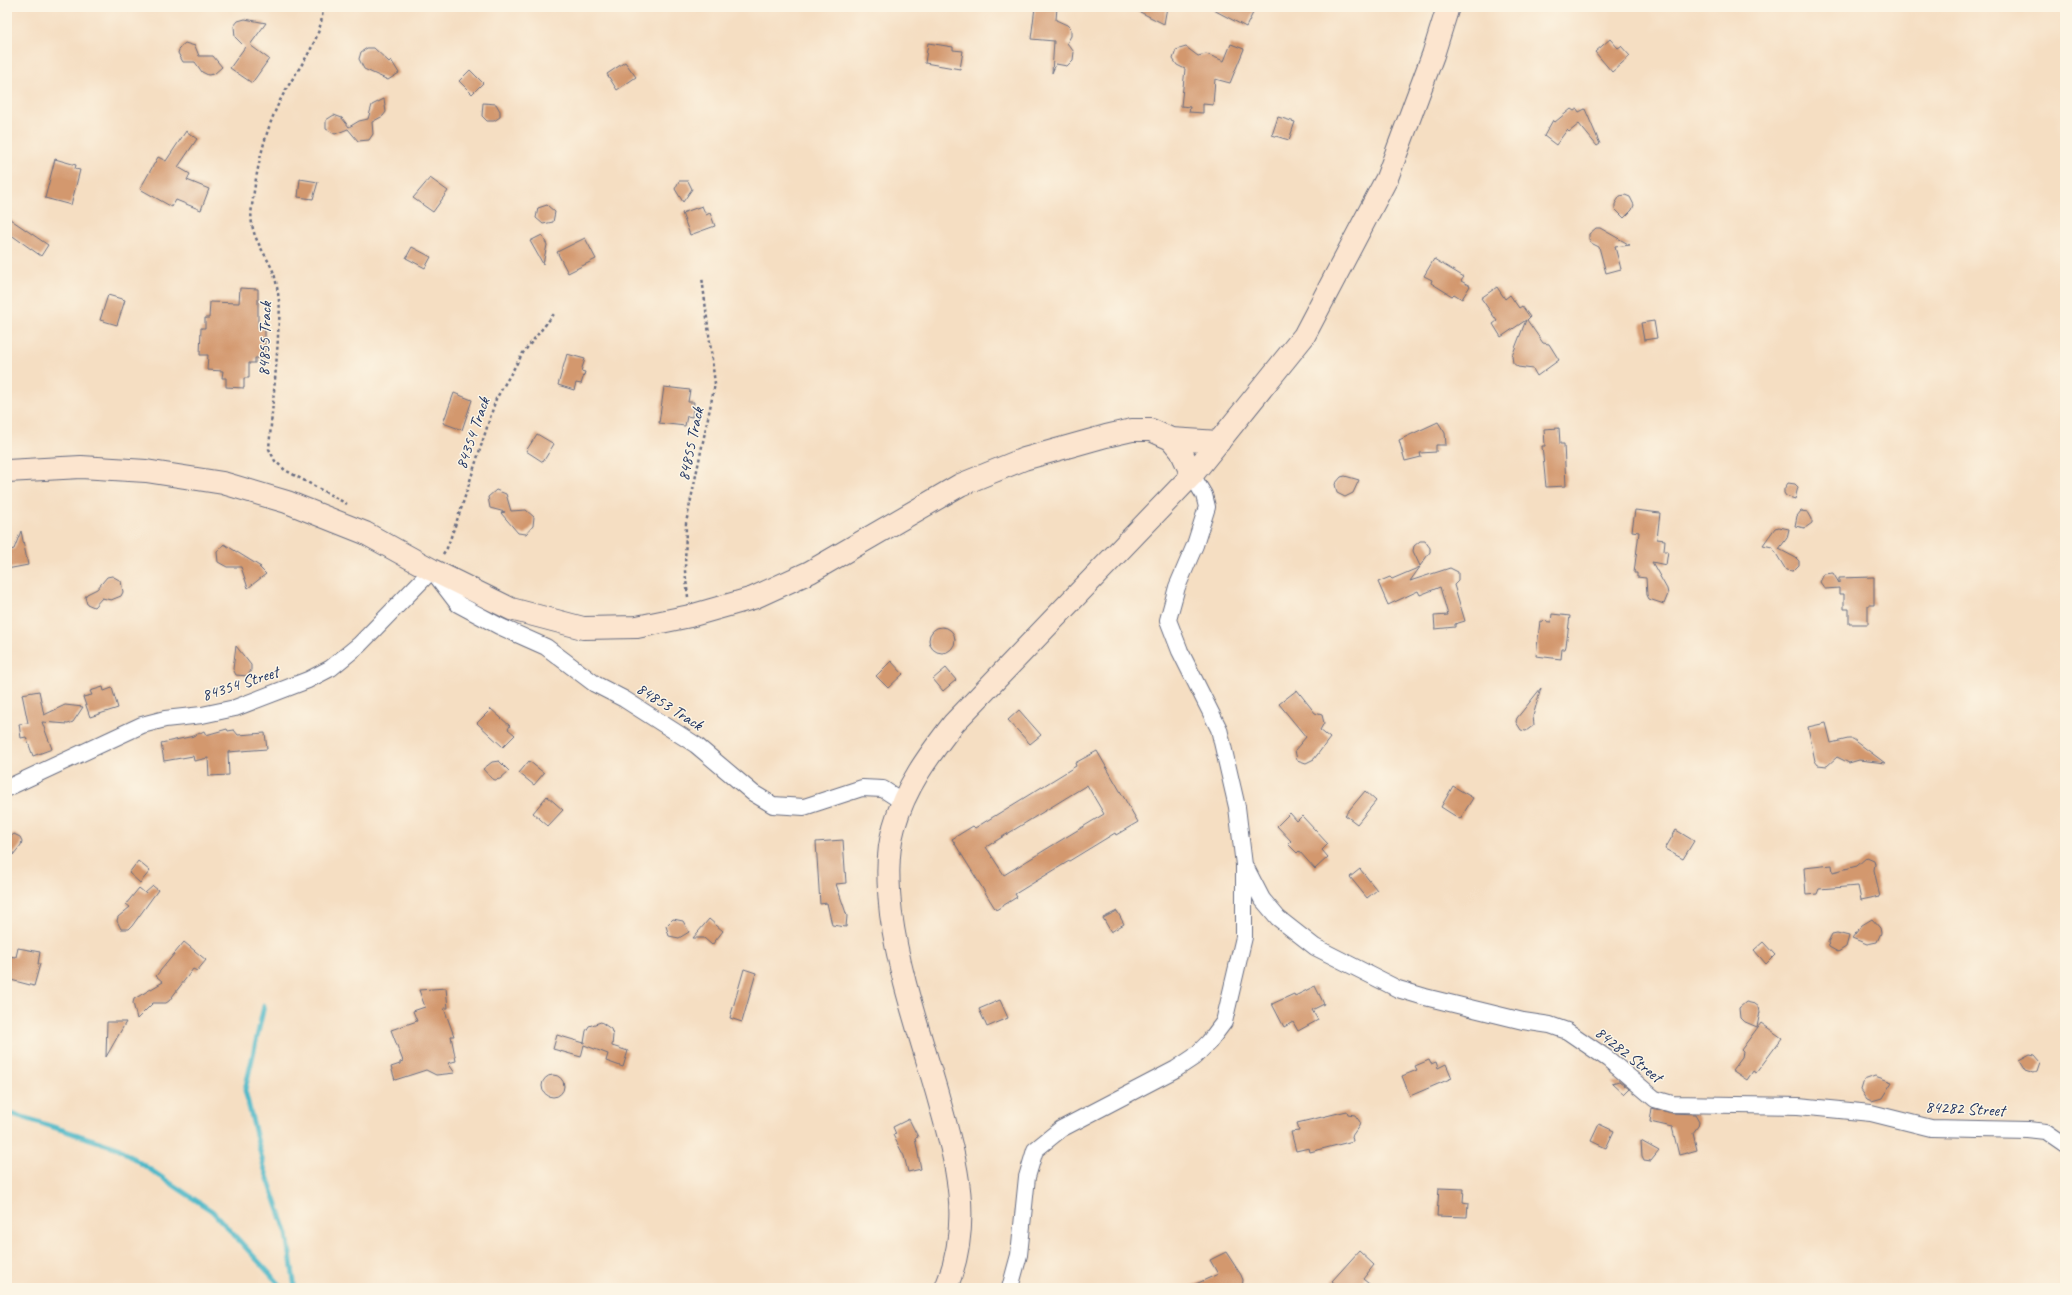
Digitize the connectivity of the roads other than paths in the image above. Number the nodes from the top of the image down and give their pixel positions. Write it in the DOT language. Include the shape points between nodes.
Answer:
graph roads {
  1 [pos="1448,7"];
  2 [pos="1170,439"];
  3 [pos="1219,442"];
  4 [pos="7,471"];
  5 [pos="1192,475"];
  6 [pos="432,570"];
  7 [pos="7,788"];
  8 [pos="903,802"];
  9 [pos="1244,865"];
  10 [pos="2065,1146"];
  11 [pos="946,1288"];
  12 [pos="1010,1288"];
  1 -- 3 [label="street" via="1434,55 1387,178 1304,336"];
  2 -- 3 [label="street"];
  2 -- 5 [label="street" via="1181,451"];
  2 -- 6 [label="street" via="1151,430 1132,430 1024,459 960,485 810,572 753,598 690,616 637,627 583,628 511,609"];
  3 -- 5 [label="street"];
  4 -- 6 [label="street" via="81,467 146,470 223,484 287,502 364,533"];
  5 -- 8 [label="street" via="954,723 921,766"];
  5 -- 9 [label="street" via="1204,495 1207,507 1196,545 1177,587 1168,620 1180,651 1218,729 1237,807"];
  6 -- 7 [label="street, 84354 Street" via="359,645 331,668 308,680 235,708 142,725"];
  6 -- 8 [label="street, 84853 Track" via="458,604 546,647 595,684 624,699 696,745 753,793 773,805 804,807 862,788 883,789"];
  8 -- 11 [label="street" via="894,828 888,891 895,947 949,1136 960,1188 961,1225 956,1265"];
  9 -- 10 [label="street, 84282 Street" via="1262,899 1297,934 1315,946 1398,989 1425,998 1523,1021 1550,1024 1608,1059 1655,1099 1672,1104 1798,1106 1871,1113 1931,1128 2046,1132"];
  9 -- 12 [label="street" via="1244,937 1224,1022 1194,1057 1062,1129 1035,1150 1027,1177 1019,1255"];
}
